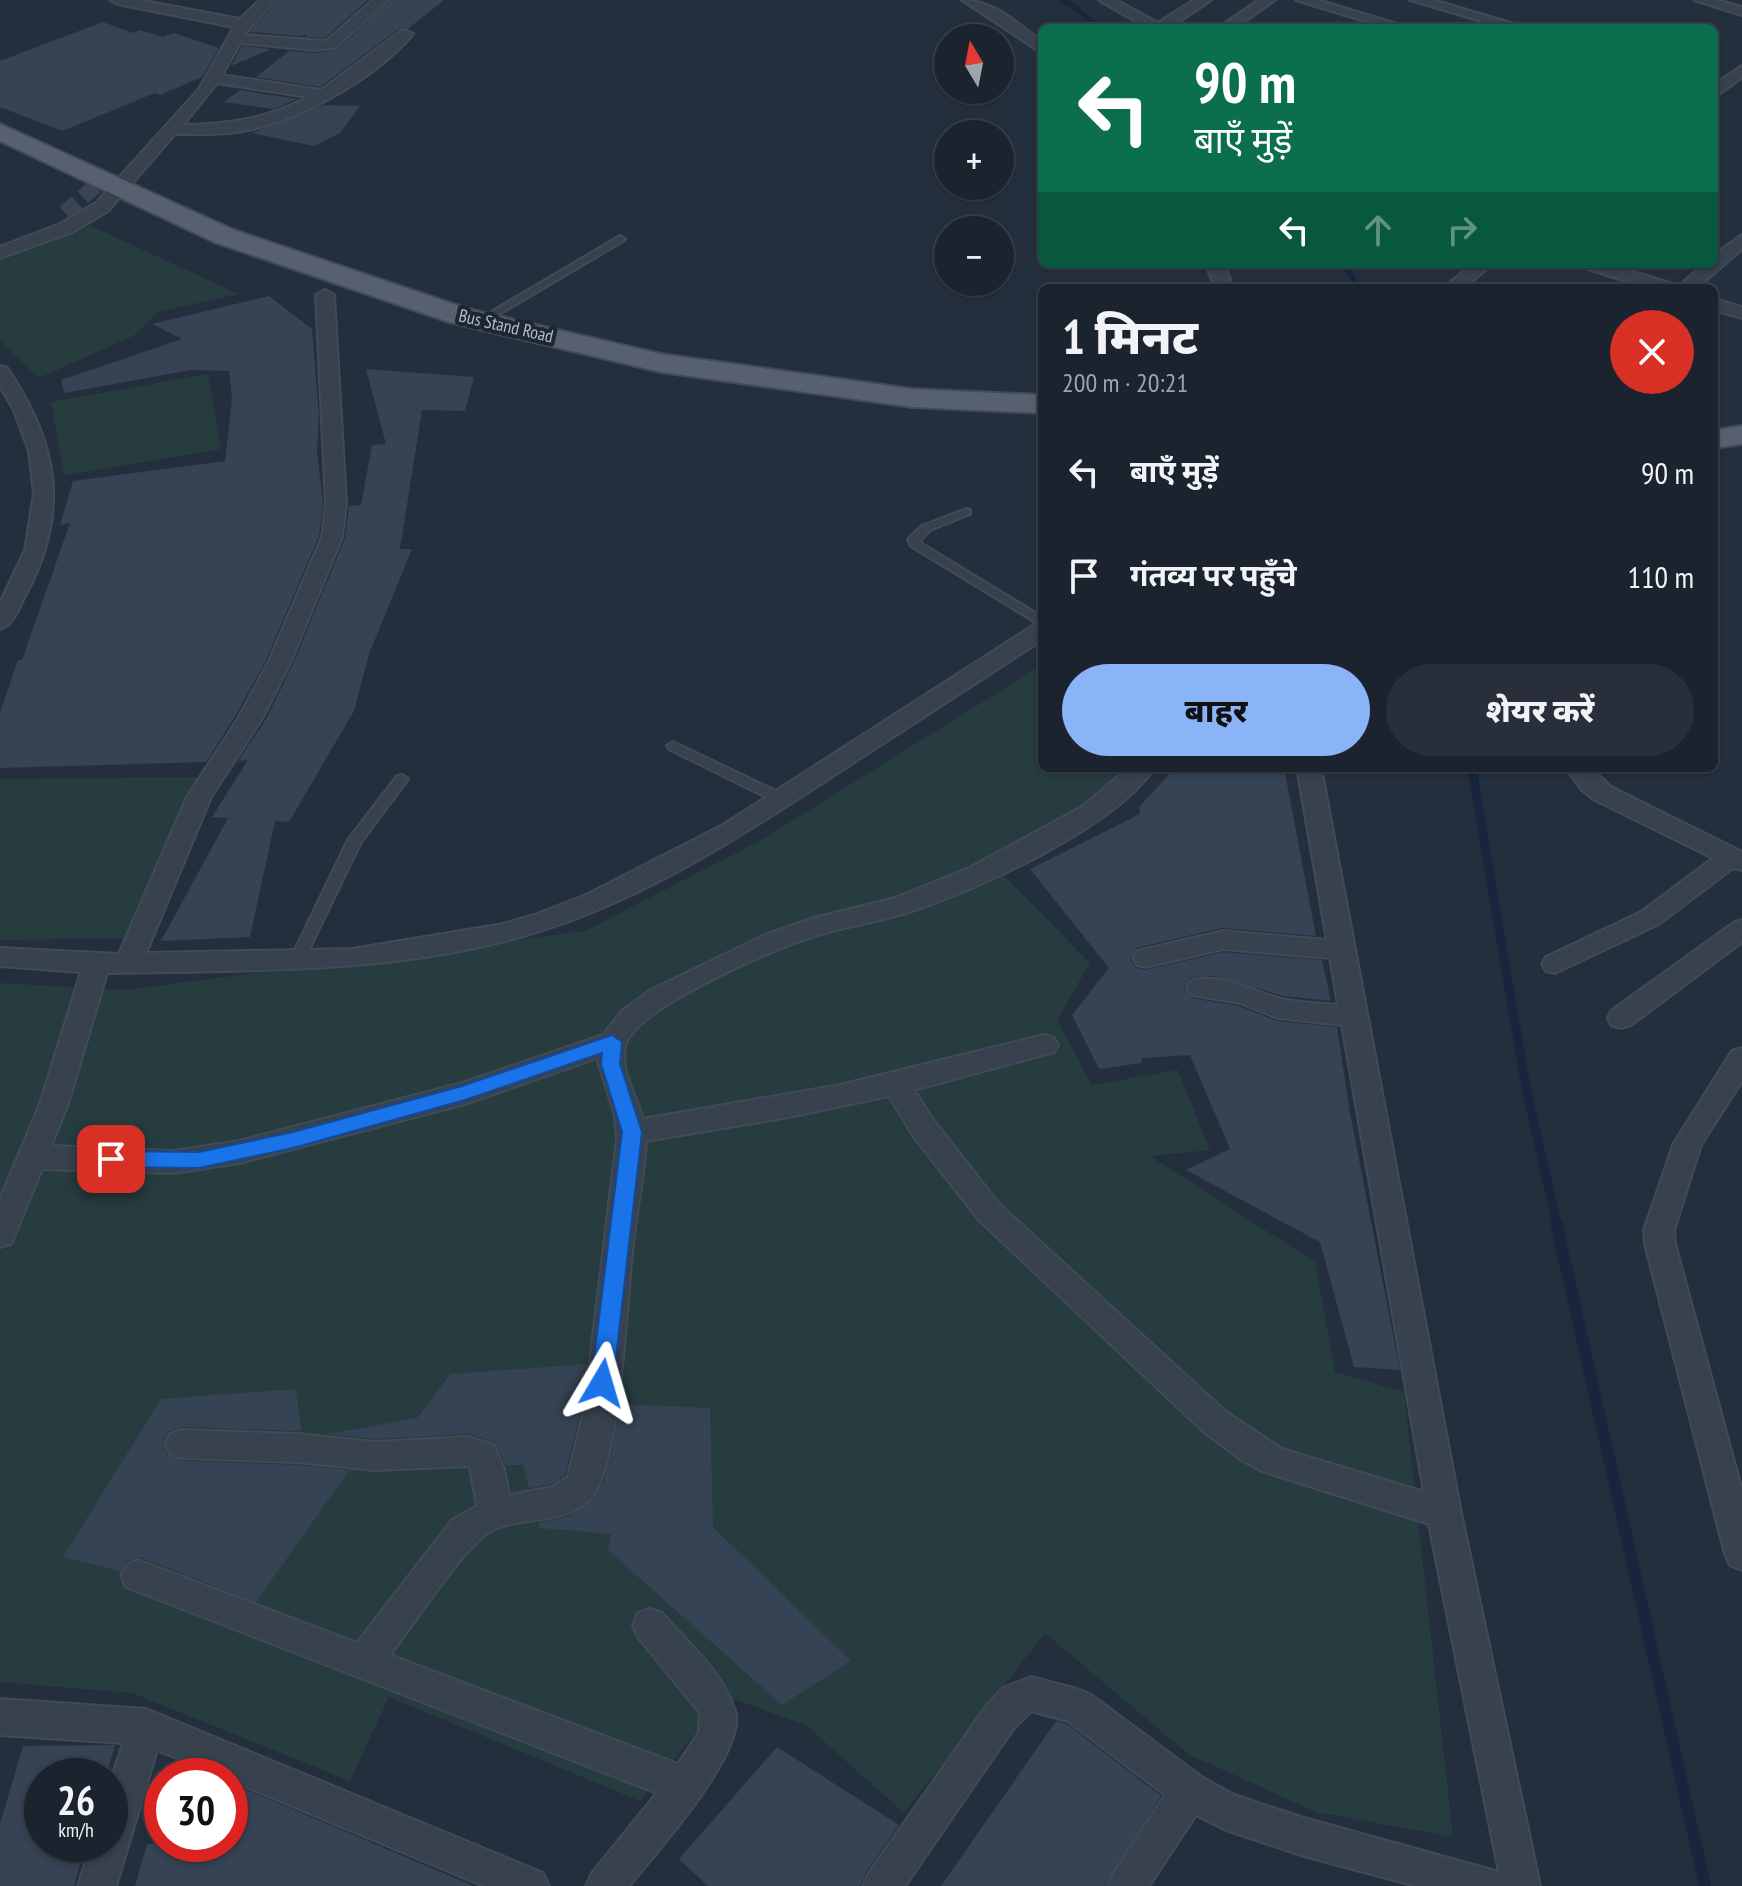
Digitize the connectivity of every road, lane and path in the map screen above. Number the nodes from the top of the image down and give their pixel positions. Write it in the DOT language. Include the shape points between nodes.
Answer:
graph roads {
  1 [pos="117,0"];
  2 [pos="268,0"];
  3 [pos="381,0"];
  4 [pos="969,0"];
  5 [pos="1106,0"];
  6 [pos="1204,0"];
  7 [pos="1268,0"];
  8 [pos="1303,0"];
  9 [pos="1417,0"];
  10 [pos="1701,0"];
  11 [pos="1742,11"];
  12 [pos="243,24"];
  13 [pos="1151,24"];
  14 [pos="1165,24"];
  15 [pos="1231,24"];
  16 [pos="1389,24"];
  17 [pos="1506,24"];
  18 [pos="406,34"];
  19 [pos="235,38"];
  20 [pos="1038,46"];
  21 [pos="1742,70"];
  22 [pos="213,78"];
  23 [pos="1720,89"];
  24 [pos="1742,90"];
  25 [pos="325,95"];
  26 [pos="194,102"];
  27 [pos="170,130"];
  28 [pos="0,132"];
  29 [pos="0,160"];
  30 [pos="108,190"];
  31 [pos="65,213"];
  32 [pos="620,239"];
  33 [pos="1742,240"];
  34 [pos="0,242"];
  35 [pos="0,253"];
  36 [pos="1718,261"];
  37 [pos="1478,268"];
  38 [pos="1604,268"];
  39 [pos="1709,268"];
  40 [pos="1458,284"];
  41 [pos="1654,284"];
  42 [pos="1691,284"];
  43 [pos="325,295"];
  44 [pos="1718,305"];
  45 [pos="1742,313"];
  46 [pos="481,321"];
  47 [pos="0,372"];
  48 [pos="1038,404"];
  49 [pos="1742,411"];
  50 [pos="1718,414"];
  51 [pos="1038,427"];
  52 [pos="1742,435"];
  53 [pos="1718,438"];
  54 [pos="966,512"];
  55 [pos="1038,620"];
  56 [pos="0,622"];
  57 [pos="1038,633"];
  58 [pos="673,746"];
  59 [pos="1138,772"];
  60 [pos="1310,772"];
  61 [pos="1581,772"];
  62 [pos="402,779"];
  63 [pos="781,799"];
  64 [pos="1737,860"];
  65 [pos="1742,929"];
  66 [pos="1342,950"];
  67 [pos="0,957"];
  68 [pos="1146,958"];
  69 [pos="297,960"];
  70 [pos="129,962"];
  71 [pos="97,964"];
  72 [pos="1555,964"];
  73 [pos="1200,988"];
  74 [pos="1354,1016"];
  75 [pos="1621,1018"];
  76 [pos="612,1042"];
  77 [pos="1044,1045"];
  78 [pos="1742,1058"];
  79 [pos="897,1086"];
  80 [pos="632,1132"];
  81 [pos="32,1157"];
  82 [pos="0,1235"];
  83 [pos="181,1444"];
  84 [pos="495,1512"];
  85 [pos="1444,1513"];
  86 [pos="1742,1554"];
  87 [pos="138,1576"];
  88 [pos="650,1625"];
  89 [pos="364,1662"];
  90 [pos="0,1717"];
  91 [pos="146,1727"];
  92 [pos="128,1785"];
  93 [pos="685,1785"];
  94 [pos="1190,1791"];
  95 [pos="104,1862"];
  96 [pos="617,1881"];
  97 [pos="97,1886"];
  98 [pos="530,1886"];
  99 [pos="882,1886"];
  100 [pos="1127,1886"];
  101 [pos="1487,1886"];
  102 [pos="1521,1886"];
  1 -- 12 [label="street"];
  2 -- 12 [label="street"];
  3 -- 19 [label="street" via="330,45"];
  4 -- 20 [label="street"];
  5 -- 13 [label="street"];
  6 -- 14 [label="street"];
  7 -- 15 [label="street"];
  8 -- 16 [label="street"];
  9 -- 17 [label="street"];
  10 -- 11 [label="street"];
  12 -- 19 [label="street"];
  18 -- 25 [label="street" via="360,74"];
  19 -- 22 [label="street"];
  21 -- 23 [label="street"];
  22 -- 25 [label="street"];
  22 -- 26 [label="street"];
  23 -- 24 [label="street"];
  25 -- 27 [label="street" via="237,127"];
  26 -- 27 [label="street"];
  26 -- 30 [label="street" via="164,120"];
  27 -- 30 [label="street"];
  28 -- 30 [label="main road, Bus Stand Road"];
  29 -- 30 [label="main road, Bus Stand Road"];
  30 -- 35 [label="street" via="66,228"];
  30 -- 43 [label="main road, Bus Stand Road" via="225,261"];
  30 -- 46 [label="main road, Bus Stand Road" via="325,272"];
  31 -- 34 [label="street"];
  32 -- 46 [label="lane"];
  33 -- 36 [label="street"];
  37 -- 40 [label="street"];
  38 -- 41 [label="street"];
  39 -- 42 [label="street"];
  43 -- 51 [label="main road, Bus Stand Road" via="542,359 688,389 907,418"];
  43 -- 70 [label="street" via="336,504 332,537 280,661 199,797"];
  44 -- 45 [label="street"];
  46 -- 48 [label="main road, Bus Stand Road" via="661,363 912,398"];
  47 -- 56 [label="street" via="35,435 46,489 35,552"];
  49 -- 50 [label="main road"];
  52 -- 53 [label="main road"];
  54 -- 55 [label="lane" via="926,528 914,539 917,546"];
  57 -- 63 [label="street"];
  58 -- 63 [label="lane"];
  59 -- 76 [label="street" via="1103,806 939,892 788,935 667,990"];
  60 -- 66 [label="street"];
  61 -- 64 [label="street" via="1602,793"];
  62 -- 69 [label="lane" via="355,840"];
  63 -- 69 [label="street" via="732,831 543,921 416,949"];
  64 -- 72 [label="street" via="1650,918"];
  65 -- 75 [label="street"];
  66 -- 68 [label="street" via="1223,940"];
  66 -- 74 [label="street"];
  67 -- 71 [label="street"];
  69 -- 70 [label="street"];
  70 -- 71 [label="street"];
  71 -- 81 [label="street"];
  73 -- 74 [label="street" via="1244,994 1278,1008"];
  74 -- 85 [label="street"];
  76 -- 80 [label="street" via="611,1064"];
  76 -- 81 [label="street" via="465,1093 239,1152 174,1162"];
  77 -- 79 [label="street"];
  78 -- 86 [label="street" via="1688,1143 1659,1230"];
  79 -- 80 [label="street"];
  79 -- 85 [label="street" via="989,1212 1227,1431 1274,1461"];
  80 -- 84 [label="street" via="588,1469 582,1485 569,1496"];
  81 -- 82 [label="street"];
  83 -- 84 [label="street" via="374,1456 468,1451 482,1455"];
  84 -- 89 [label="street" via="464,1531"];
  85 -- 102 [label="street"];
  87 -- 89 [label="street"];
  88 -- 93 [label="street" via="717,1709 720,1724 713,1743"];
  89 -- 93 [label="street"];
  90 -- 91 [label="street"];
  91 -- 92 [label="street"];
  91 -- 98 [label="street"];
  93 -- 96 [label="street"];
  94 -- 99 [label="street" via="1077,1706 1031,1694 1016,1700 1000,1717"];
  94 -- 100 [label="street"];
  94 -- 101 [label="street" via="1226,1811 1304,1837"];
  95 -- 97 [label="street"];
}
